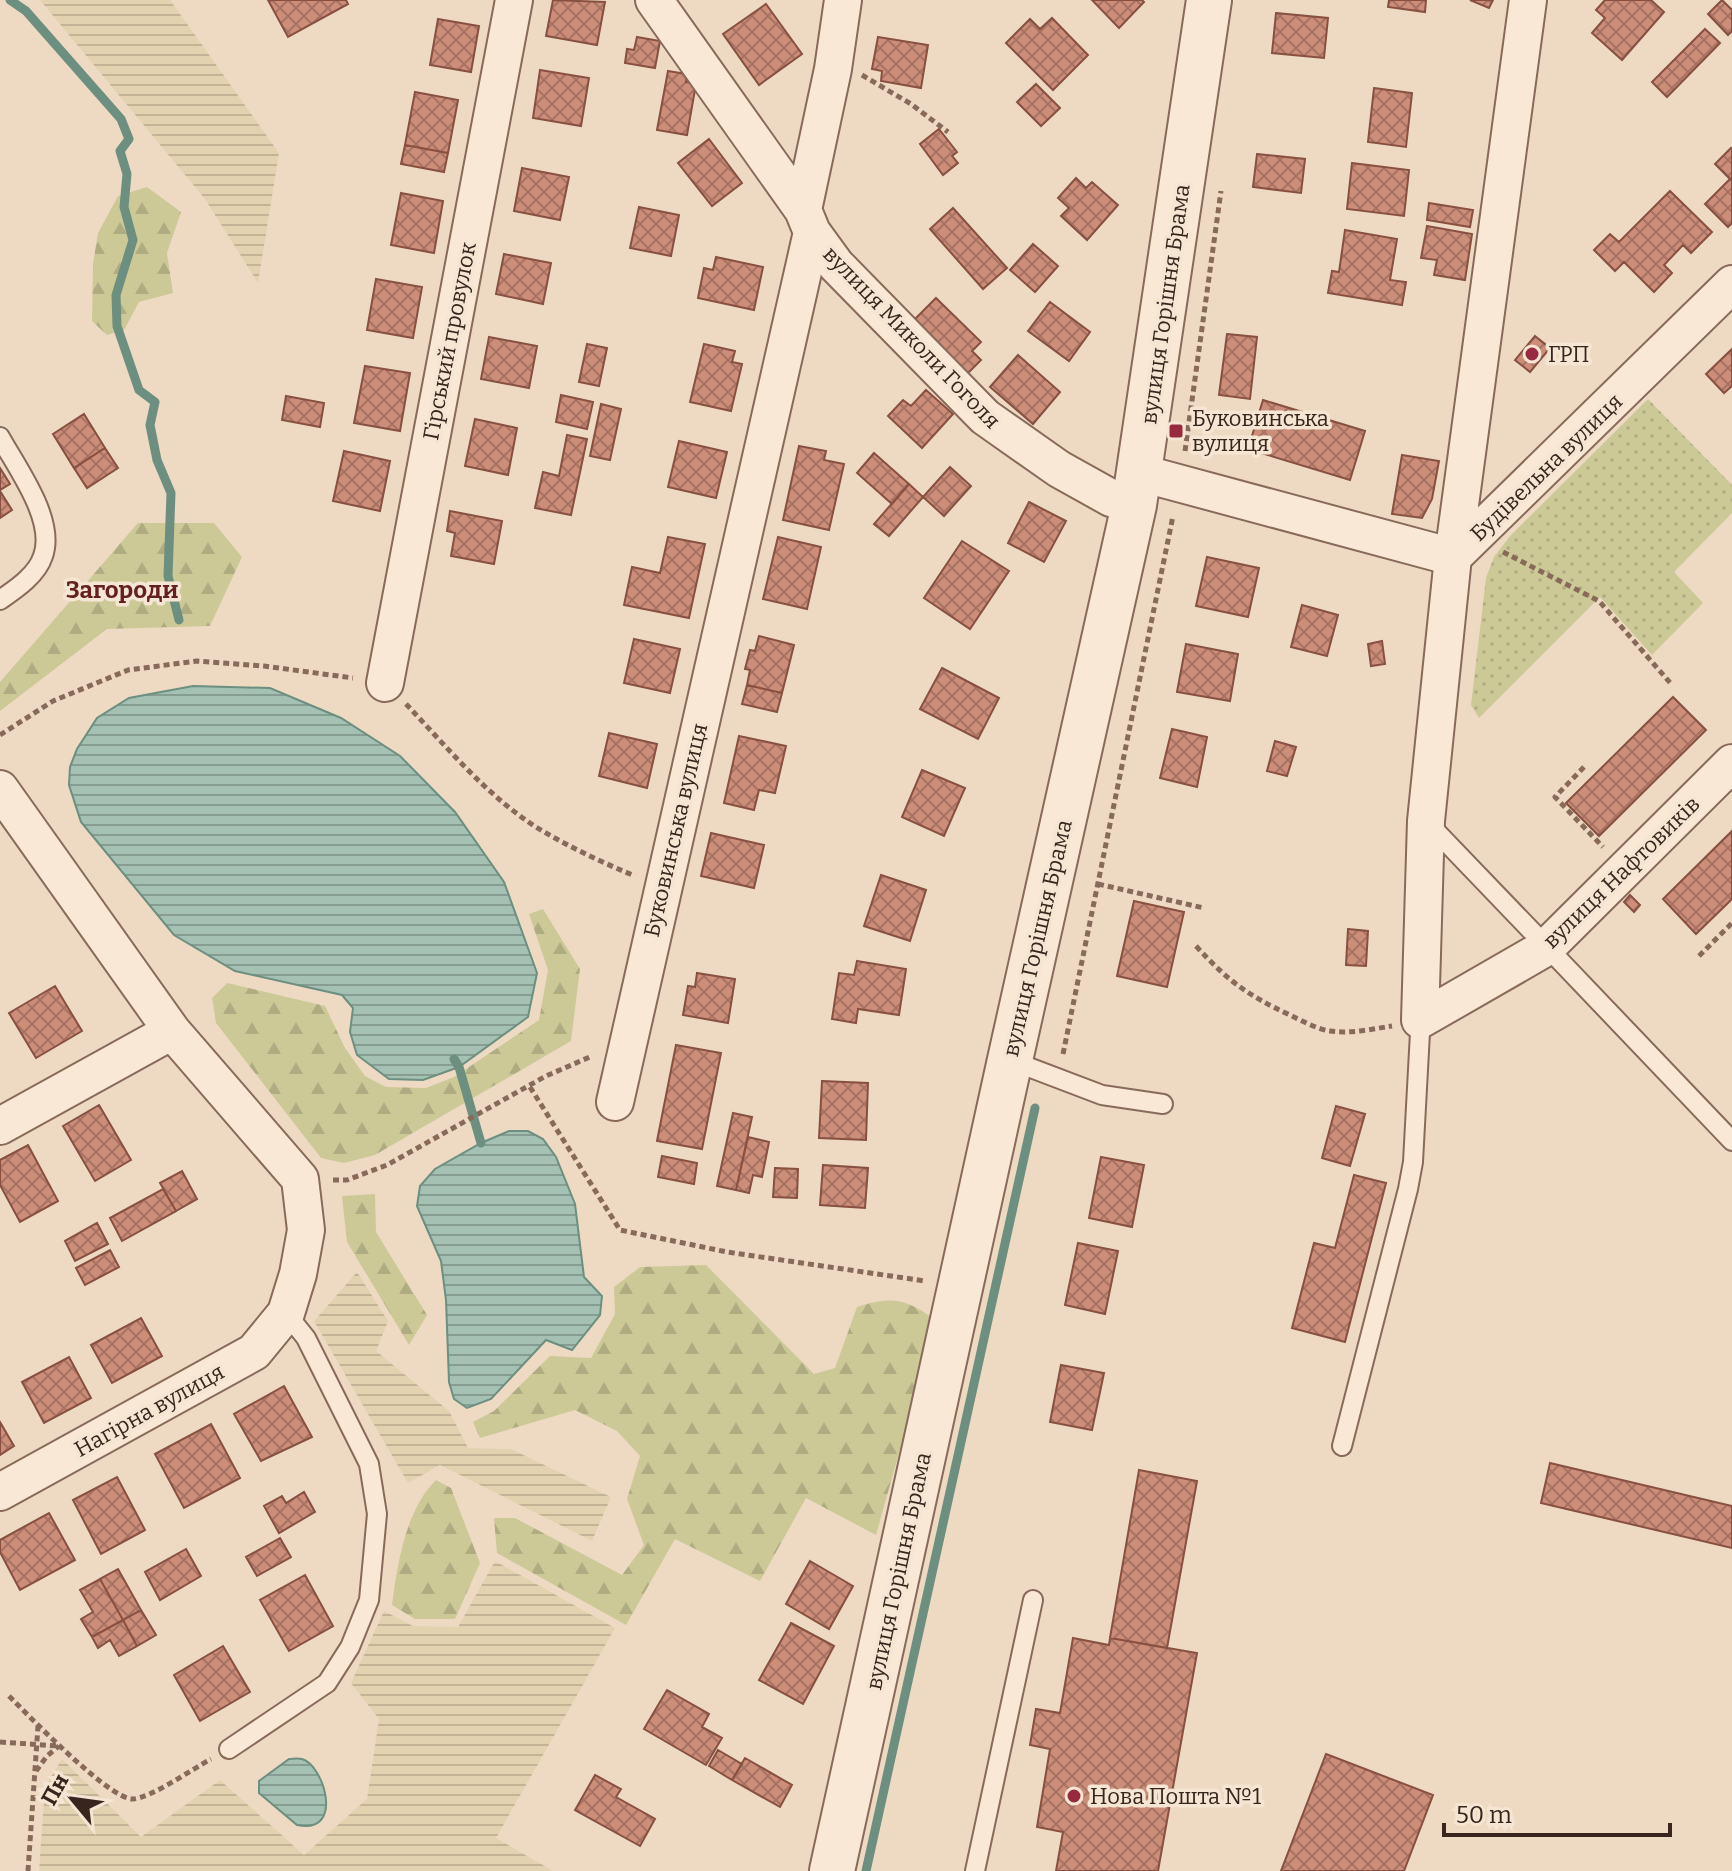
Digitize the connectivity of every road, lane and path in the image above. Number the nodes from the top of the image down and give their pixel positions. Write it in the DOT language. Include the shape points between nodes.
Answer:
graph roads {
  1 [pos="514,0"];
  2 [pos="654,0"];
  3 [pos="843,0"];
  4 [pos="1209,0"];
  5 [pos="1537,6"];
  6 [pos="833,69"];
  7 [pos="948,132"];
  8 [pos="808,221"];
  9 [pos="1732,284"];
  10 [pos="0,437"];
  11 [pos="1138,489"];
  12 [pos="1463,548"];
  13 [pos="0,600"];
  14 [pos="385,683"];
  15 [pos="1672,685"];
  16 [pos="0,735"];
  17 [pos="1732,763"];
  18 [pos="1584,767"];
  19 [pos="0,789"];
  20 [pos="1426,821"];
  21 [pos="1626,869"];
  22 [pos="1098,884"];
  23 [pos="662,888"];
  24 [pos="1204,908"];
  25 [pos="1732,923"];
  26 [pos="1196,946"];
  27 [pos="1547,947"];
  28 [pos="1699,956"];
  29 [pos="1420,1020"];
  30 [pos="172,1031"];
  31 [pos="627,1048"];
  32 [pos="1010,1060"];
  33 [pos="530,1087"];
  34 [pos="615,1102"];
  35 [pos="1163,1104"];
  36 [pos="0,1126"];
  37 [pos="1728,1130"];
  38 [pos="300,1179"];
  39 [pos="916,1280"];
  40 [pos="286,1313"];
  41 [pos="1342,1446"];
  42 [pos="0,1492"];
  43 [pos="1033,1600"];
  44 [pos="9,1696"];
  45 [pos="38,1725"];
  46 [pos="0,1742"];
  47 [pos="36,1745"];
  48 [pos="59,1746"];
  49 [pos="229,1749"];
  50 [pos="35,1772"];
  51 [pos="28,1871"];
  52 [pos="832,1871"];
  53 [pos="975,1871"];
  1 -- 14 [label="street, Гірський провулок"];
  2 -- 8 [label="street, вулиця Миколи Гоголя"];
  3 -- 6 [label="street, Буковинська вулиця"];
  4 -- 11 [label="street, вулиця Горішня Брама"];
  5 -- 12 [label="street"];
  6 -- 7 [label="path" via="864,76"];
  6 -- 8 [label="street, Буковинська вулиця"];
  8 -- 11 [label="street, вулиця Миколи Гоголя" via="836,265 985,417 1111,498"];
  8 -- 23 [label="street, Буковинська вулиця"];
  9 -- 12 [label="street, Будівельна вулиця"];
  10 -- 13 [label="lane" via="36,501 46,531 43,557 25,582"];
  11 -- 12 [label="street, Будівельна вулиця"];
  11 -- 32 [label="street, вулиця Горішня Брама"];
  12 -- 15 [label="path" via="1599,601"];
  12 -- 20 [label="street"];
  14 -- 16 [label="path" via="238,664 156,666 128,670 53,701"];
  14 -- 23 [label="path" via="482,784 533,825"];
  17 -- 21 [label="street, вулиця Нафтовиків"];
  18 -- 21 [label="path" via="1555,797"];
  19 -- 30 [label="street"];
  20 -- 27 [label="lane"];
  20 -- 29 [label="lane"];
  21 -- 27 [label="street, вулиця Нафтовиків"];
  22 -- 24 [label="path"];
  23 -- 31 [label="street, Буковинська вулиця"];
  25 -- 28 [label="path"];
  26 -- 29 [label="path" via="1241,990 1328,1031"];
  27 -- 29 [label="lane"];
  27 -- 37 [label="lane"];
  29 -- 41 [label="lane" via="1413,1162"];
  30 -- 36 [label="street"];
  30 -- 38 [label="street"];
  31 -- 33 [label="path" via="588,1057"];
  31 -- 34 [label="street, Буковинська вулиця"];
  32 -- 35 [label="lane" via="1102,1095"];
  32 -- 52 [label="street, вулиця Горішня Брама"];
  33 -- 38 [label="path" via="387,1165 347,1180"];
  33 -- 39 [label="path" via="620,1230"];
  38 -- 40 [label="street" via="306,1230"];
  40 -- 42 [label="street, Нагірна вулиця" via="254,1352"];
  40 -- 49 [label="lane" via="306,1338 369,1464 377,1514 369,1600 350,1647 327,1683"];
  43 -- 53 [label="lane"];
  44 -- 45 [label="path"];
  45 -- 47 [label="path"];
  45 -- 48 [label="path"];
  46 -- 47 [label="path"];
  47 -- 48 [label="path"];
  47 -- 50 [label="path"];
  48 -- 49 [label="path" via="118,1796 132,1799"];
  48 -- 50 [label="path"];
  50 -- 51 [label="path"];
}
